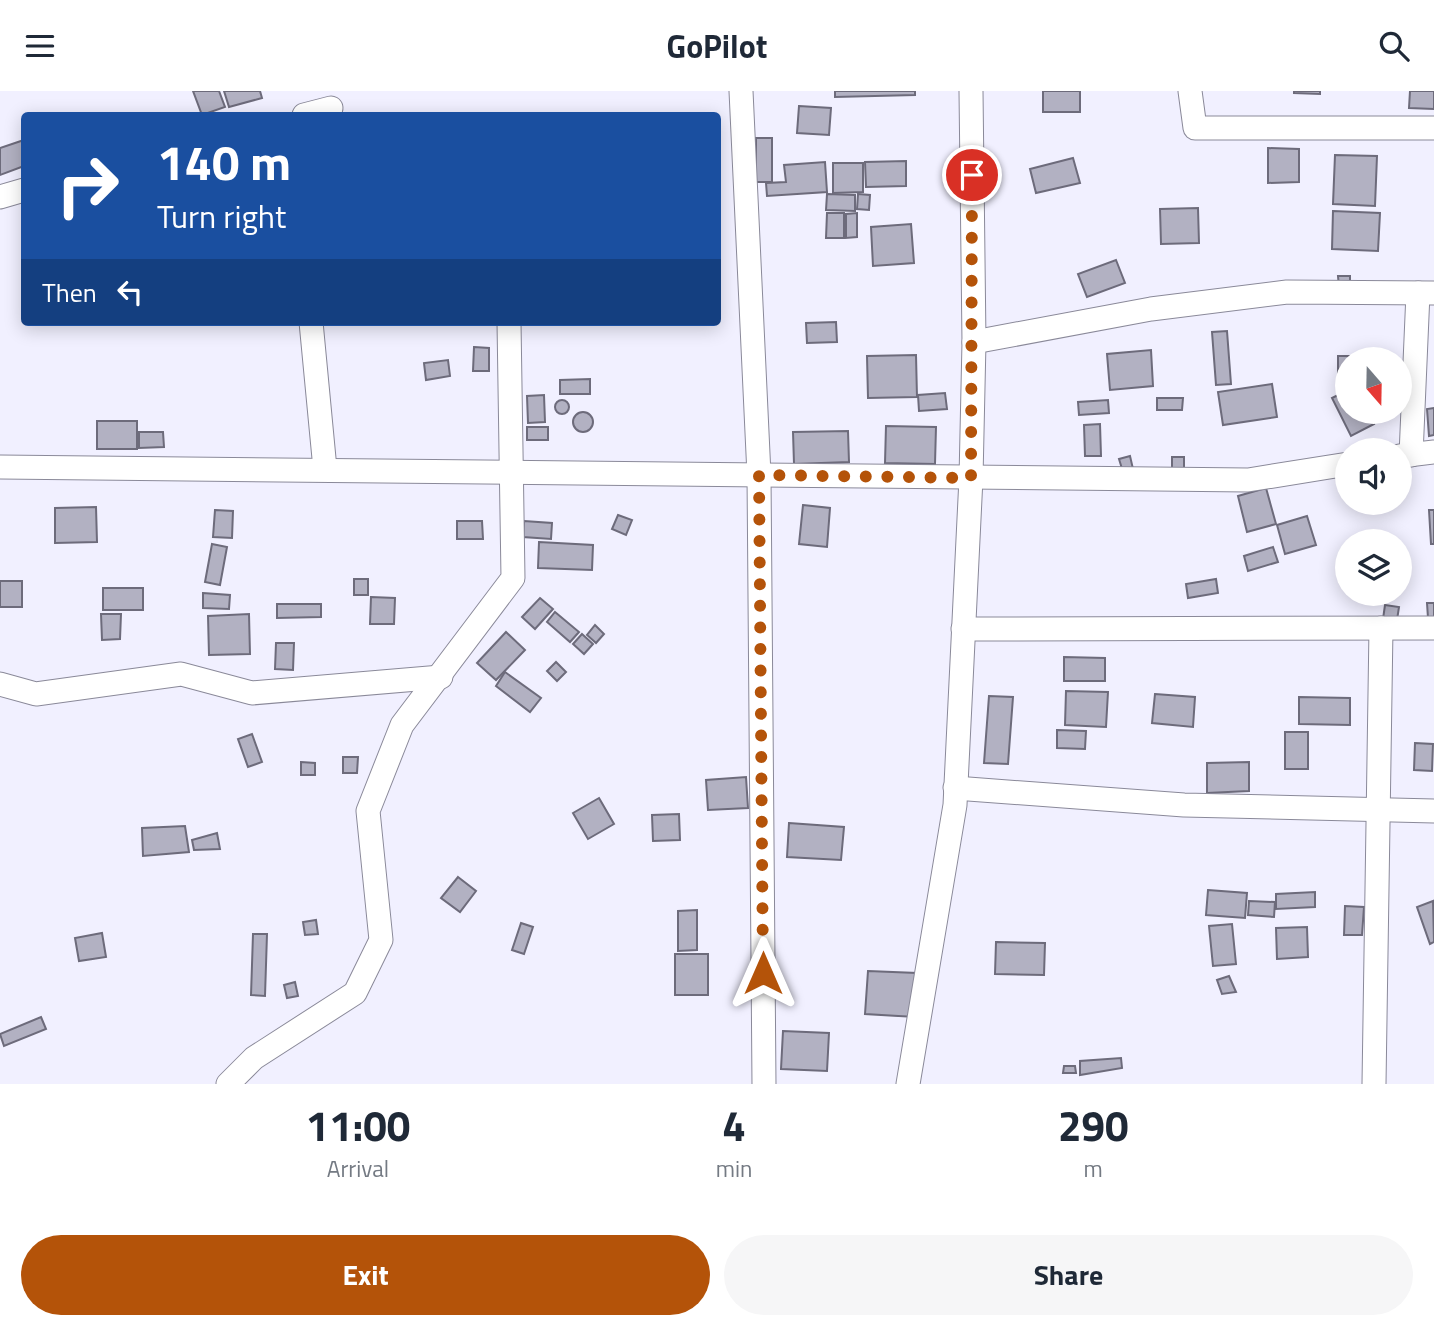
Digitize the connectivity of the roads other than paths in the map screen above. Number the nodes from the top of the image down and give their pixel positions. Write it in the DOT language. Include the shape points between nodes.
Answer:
graph roads {
  1 [pos="741,91"];
  2 [pos="971,91"];
  3 [pos="1190,91"];
  4 [pos="331,108"];
  5 [pos="316,112"];
  6 [pos="1434,128"];
  7 [pos="21,191"];
  8 [pos="0,197"];
  9 [pos="1426,293"];
  10 [pos="311,326"];
  11 [pos="509,326"];
  12 [pos="974,342"];
  13 [pos="1415,454"];
  14 [pos="1335,466"];
  15 [pos="0,467"];
  16 [pos="326,469"];
  17 [pos="511,472"];
  18 [pos="759,475"];
  19 [pos="971,478"];
  20 [pos="1381,628"];
  21 [pos="1434,628"];
  22 [pos="963,629"];
  23 [pos="441,677"];
  24 [pos="0,684"];
  25 [pos="955,788"];
  26 [pos="1379,809"];
  27 [pos="1434,811"];
  28 [pos="228,1084"];
  29 [pos="764,1084"];
  30 [pos="908,1084"];
  31 [pos="1374,1084"];
  1 -- 18 [label="street"];
  2 -- 12 [label="street"];
  3 -- 6 [label="street" via="1195,128"];
  4 -- 5 [label="street"];
  7 -- 8 [label="street"];
  9 -- 12 [label="street" via="1287,292 1151,309"];
  9 -- 13 [label="street"];
  10 -- 16 [label="street"];
  11 -- 17 [label="street"];
  12 -- 19 [label="street"];
  14 -- 19 [label="street" via="1248,479"];
  15 -- 16 [label="street"];
  16 -- 17 [label="street"];
  17 -- 18 [label="street"];
  17 -- 23 [label="street" via="513,578"];
  18 -- 19 [label="street"];
  18 -- 29 [label="street"];
  19 -- 22 [label="street"];
  20 -- 21 [label="street"];
  20 -- 22 [label="street"];
  20 -- 26 [label="street"];
  22 -- 25 [label="street"];
  23 -- 24 [label="street" via="253,693 181,674 36,694"];
  23 -- 28 [label="street" via="402,725 368,811 382,940 355,993 254,1058"];
  25 -- 26 [label="street" via="1184,805"];
  25 -- 30 [label="street"];
  26 -- 27 [label="street"];
  26 -- 31 [label="street"];
}
